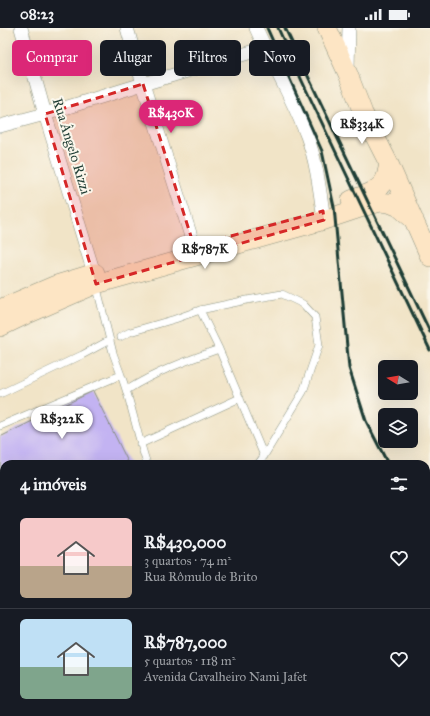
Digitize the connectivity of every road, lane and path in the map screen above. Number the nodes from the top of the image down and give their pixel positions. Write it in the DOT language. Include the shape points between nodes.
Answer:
graph roads {
  1 [pos="21,28"];
  2 [pos="127,28"];
  3 [pos="256,28"];
  4 [pos="327,28"];
  5 [pos="349,28"];
  6 [pos="261,40"];
  7 [pos="249,53"];
  8 [pos="348,74"];
  9 [pos="279,76"];
  10 [pos="143,84"];
  11 [pos="44,114"];
  12 [pos="0,126"];
  13 [pos="389,164"];
  14 [pos="324,216"];
  15 [pos="414,220"];
  16 [pos="195,251"];
  17 [pos="430,257"];
  18 [pos="95,279"];
  19 [pos="0,309"];
  20 [pos="200,310"];
  21 [pos="0,327"];
  22 [pos="120,337"];
  23 [pos="110,340"];
  24 [pos="219,349"];
  25 [pos="121,375"];
  26 [pos="127,390"];
  27 [pos="0,394"];
  28 [pos="240,398"];
  29 [pos="0,426"];
  30 [pos="140,444"];
  31 [pos="264,456"];
  32 [pos="146,460"];
  33 [pos="261,460"];
  1 -- 11 [label="street, Rua Ângelo Rizzi"];
  2 -- 10 [label="street"];
  3 -- 6 [label="street"];
  4 -- 8 [label="main road"];
  5 -- 8 [label="street"];
  7 -- 10 [label="street"];
  8 -- 13 [label="main road" via="363,112"];
  9 -- 14 [label="street" via="307,137"];
  10 -- 11 [label="street"];
  10 -- 16 [label="street"];
  11 -- 12 [label="street"];
  11 -- 18 [label="street, Rua Ângelo Rizzi"];
  13 -- 14 [label="main road" via="386,177 376,189"];
  13 -- 15 [label="main road"];
  14 -- 15 [label="main road" via="380,202 399,207"];
  14 -- 16 [label="main road"];
  15 -- 17 [label="main road"];
  16 -- 18 [label="main road"];
  18 -- 19 [label="main road" via="56,285"];
  18 -- 21 [label="main road" via="64,298"];
  18 -- 23 [label="lane"];
  20 -- 22 [label="lane"];
  20 -- 24 [label="lane"];
  20 -- 31 [label="lane" via="282,294 303,304 315,317 319,345 302,392"];
  23 -- 25 [label="lane"];
  23 -- 27 [label="lane"];
  24 -- 26 [label="lane" via="192,358"];
  24 -- 28 [label="lane"];
  25 -- 26 [label="lane"];
  25 -- 29 [label="lane"];
  26 -- 30 [label="lane"];
  28 -- 30 [label="lane"];
  28 -- 31 [label="lane"];
  30 -- 32 [label="lane"];
  31 -- 33 [label="lane"];
}
